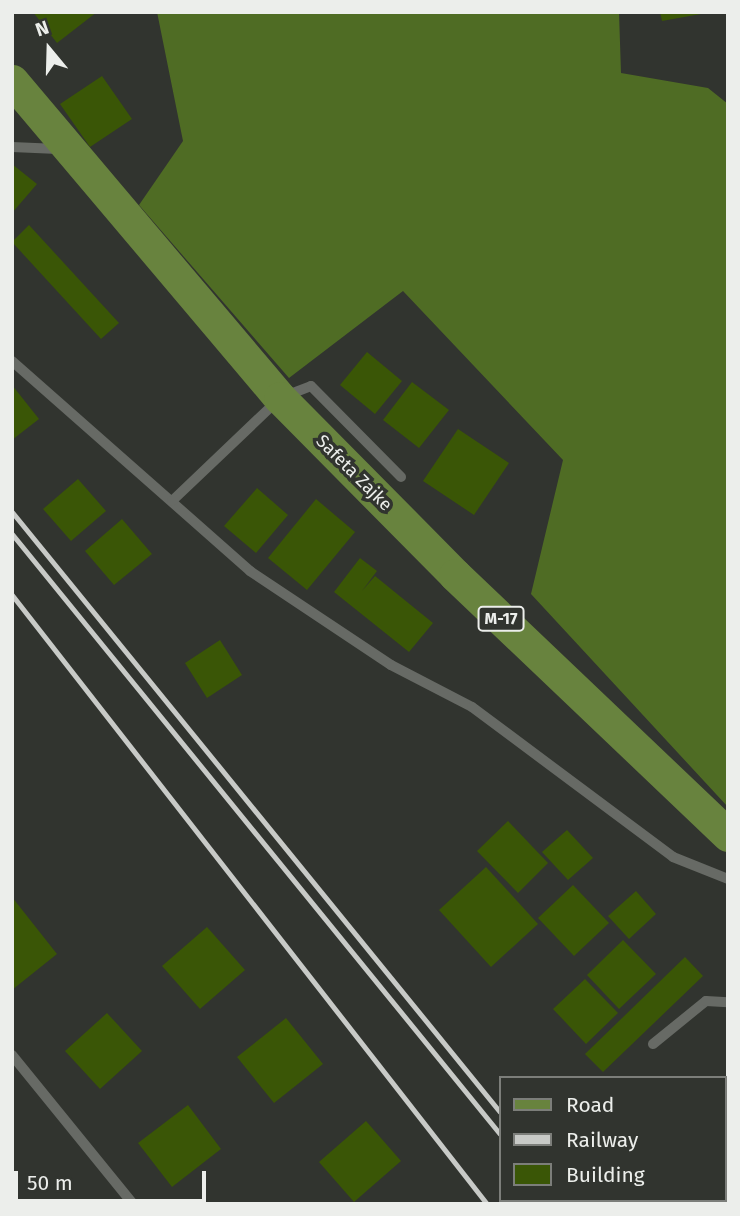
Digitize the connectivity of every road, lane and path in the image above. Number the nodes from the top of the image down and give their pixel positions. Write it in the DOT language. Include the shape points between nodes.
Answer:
graph roads {
  1 [pos="12,81"];
  2 [pos="12,147"];
  3 [pos="68,149"];
  4 [pos="12,361"];
  5 [pos="280,398"];
  6 [pos="401,477"];
  7 [pos="172,501"];
  8 [pos="728,835"];
  9 [pos="728,879"];
  10 [pos="728,1002"];
  11 [pos="653,1044"];
  12 [pos="12,1055"];
  13 [pos="133,1204"];
  1 -- 3 [label="main road, Safeta Zajke / M-17"];
  2 -- 3 [label="lane"];
  3 -- 5 [label="main road, Safeta Zajke / M-17"];
  4 -- 7 [label="lane"];
  5 -- 6 [label="lane" via="311,386"];
  5 -- 7 [label="lane"];
  5 -- 8 [label="main road, Safeta Zajke / M-17" via="455,575"];
  7 -- 9 [label="lane" via="250,571 391,665 472,707 673,857"];
  10 -- 11 [label="lane" via="706,1001"];
  12 -- 13 [label="lane"];
}
